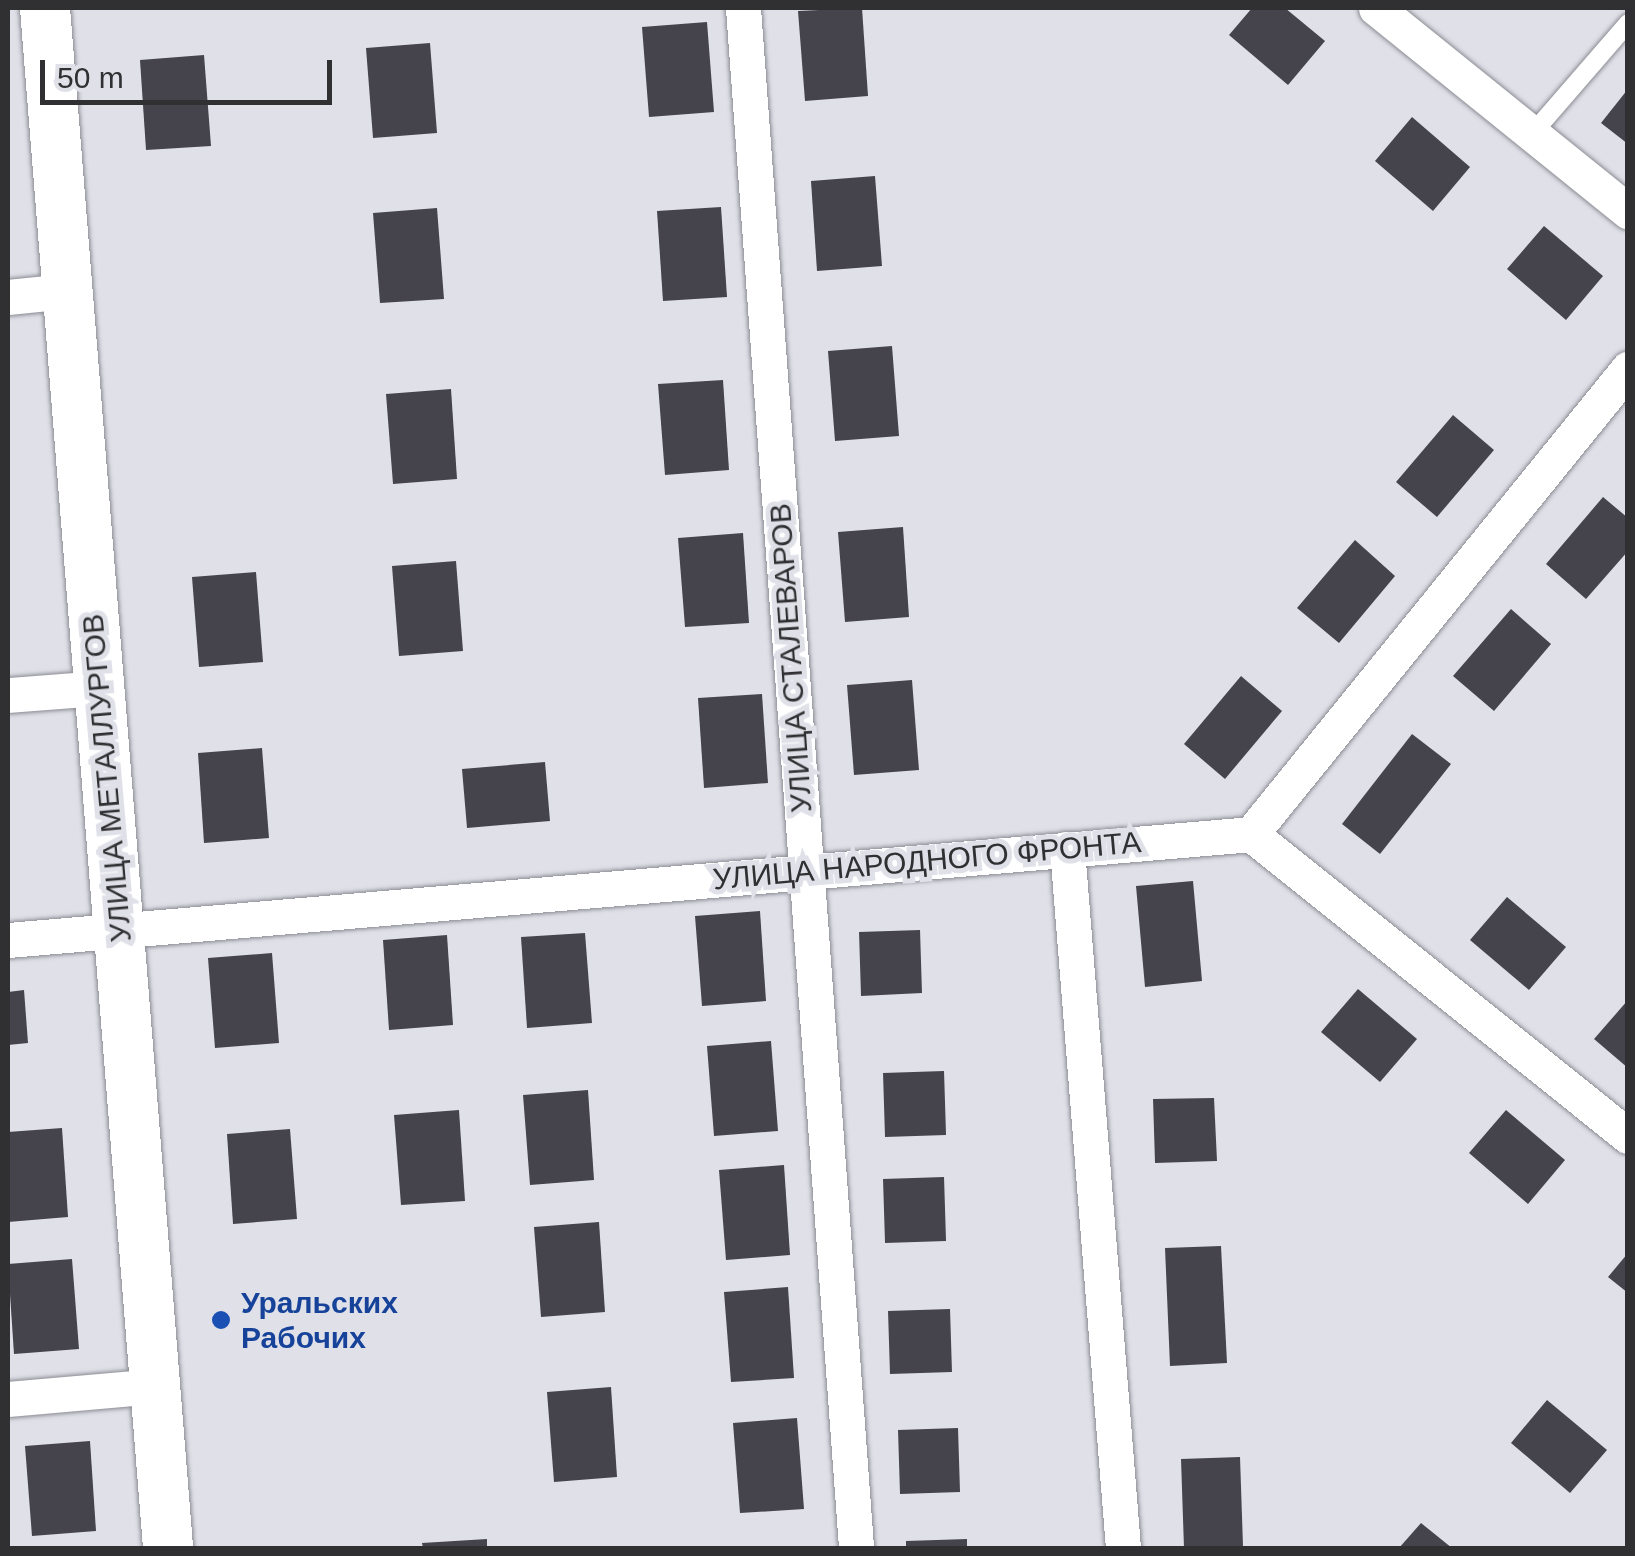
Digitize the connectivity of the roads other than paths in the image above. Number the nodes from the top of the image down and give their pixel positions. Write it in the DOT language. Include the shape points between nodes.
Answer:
graph roads {
  1 [pos="46,8"];
  2 [pos="743,8"];
  3 [pos="1376,8"];
  4 [pos="1628,23"];
  5 [pos="1532,134"];
  6 [pos="1628,211"];
  7 [pos="67,291"];
  8 [pos="8,297"];
  9 [pos="1628,370"];
  10 [pos="100,688"];
  11 [pos="8,695"];
  12 [pos="1251,834"];
  13 [pos="1067,849"];
  14 [pos="806,871"];
  15 [pos="120,931"];
  16 [pos="8,940"];
  17 [pos="1628,1136"];
  18 [pos="157,1386"];
  19 [pos="8,1399"];
  20 [pos="168,1548"];
  21 [pos="856,1548"];
  22 [pos="1122,1548"];
  1 -- 7 [label="main road, УЛИЦА МЕТАЛЛУРГОВ"];
  2 -- 14 [label="street, УЛИЦА СТАЛЕВАРОВ"];
  3 -- 5 [label="street"];
  4 -- 5 [label="lane"];
  5 -- 6 [label="street"];
  7 -- 8 [label="street"];
  7 -- 10 [label="main road, УЛИЦА МЕТАЛЛУРГОВ"];
  9 -- 12 [label="street"];
  10 -- 11 [label="street"];
  10 -- 15 [label="main road, УЛИЦА МЕТАЛЛУРГОВ"];
  12 -- 13 [label="street, УЛИЦА НАРОДНОГО ФРОНТА"];
  12 -- 17 [label="street"];
  13 -- 14 [label="street, УЛИЦА НАРОДНОГО ФРОНТА"];
  13 -- 22 [label="street"];
  14 -- 15 [label="street, УЛИЦА НАРОДНОГО ФРОНТА"];
  14 -- 21 [label="street, УЛИЦА СТАЛЕВАРОВ"];
  15 -- 16 [label="street, УЛИЦА НАРОДНОГО ФРОНТА"];
  15 -- 18 [label="main road, УЛИЦА МЕТАЛЛУРГОВ"];
  18 -- 19 [label="street"];
  18 -- 20 [label="main road, УЛИЦА МЕТАЛЛУРГОВ"];
}
